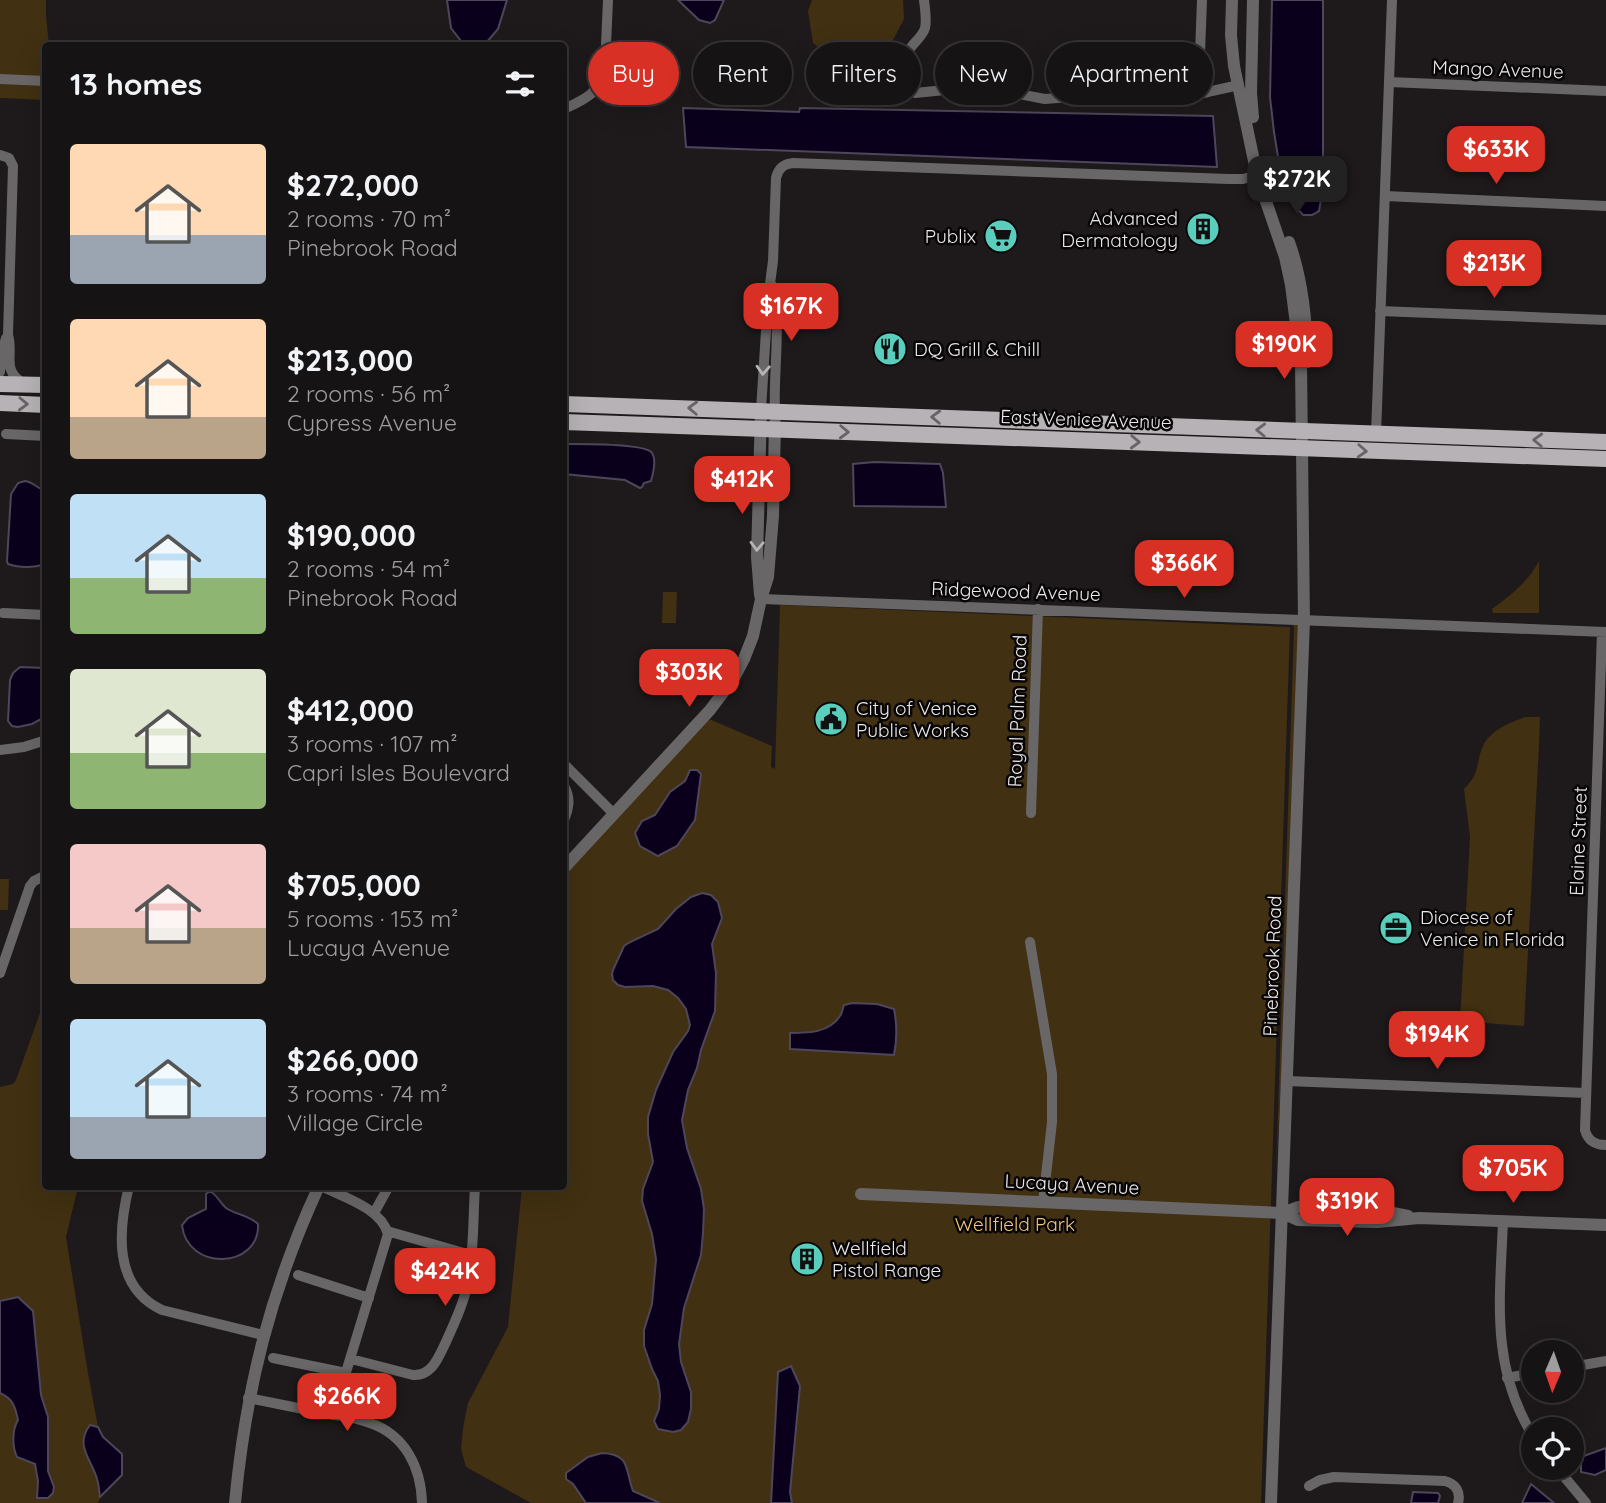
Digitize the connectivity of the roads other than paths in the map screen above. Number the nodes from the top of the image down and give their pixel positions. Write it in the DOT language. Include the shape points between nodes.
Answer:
graph roads {
  1 [pos="608,0"];
  2 [pos="924,0"];
  3 [pos="1202,0"];
  4 [pos="1232,0"];
  5 [pos="1253,0"];
  6 [pos="1392,0"];
  7 [pos="1200,42"];
  8 [pos="0,79"];
  9 [pos="42,81"];
  10 [pos="1389,82"];
  11 [pos="1239,85"];
  12 [pos="1213,91"];
  13 [pos="1606,91"];
  14 [pos="1046,99"];
  15 [pos="567,107"];
  16 [pos="0,155"];
  17 [pos="1257,175"];
  18 [pos="1385,196"];
  19 [pos="1606,206"];
  20 [pos="1380,311"];
  21 [pos="1606,320"];
  22 [pos="1302,328"];
  23 [pos="8,335"];
  24 [pos="0,372"];
  25 [pos="0,384"];
  26 [pos="42,385"];
  27 [pos="42,385"];
  28 [pos="0,403"];
  29 [pos="567,404"];
  30 [pos="42,405"];
  31 [pos="768,411"];
  32 [pos="1053,421"];
  33 [pos="567,422"];
  34 [pos="1125,424"];
  35 [pos="768,429"];
  36 [pos="1302,431"];
  37 [pos="6,434"];
  38 [pos="1376,434"];
  39 [pos="945,435"];
  40 [pos="42,436"];
  41 [pos="1042,439"];
  42 [pos="1606,442"];
  43 [pos="1302,448"];
  44 [pos="1606,460"];
  45 [pos="761,599"];
  46 [pos="1038,609"];
  47 [pos="3,613"];
  48 [pos="42,615"];
  49 [pos="1304,620"];
  50 [pos="1604,632"];
  51 [pos="1603,734"];
  52 [pos="42,741"];
  53 [pos="0,750"];
  54 [pos="567,767"];
  55 [pos="567,792"];
  56 [pos="567,810"];
  57 [pos="1031,813"];
  58 [pos="614,814"];
  59 [pos="567,865"];
  60 [pos="42,877"];
  61 [pos="1030,942"];
  62 [pos="0,973"];
  63 [pos="1287,1081"];
  64 [pos="1586,1093"];
  65 [pos="1606,1145"];
  66 [pos="128,1190"];
  67 [pos="318,1190"];
  68 [pos="328,1190"];
  69 [pos="387,1190"];
  70 [pos="475,1190"];
  71 [pos="861,1194"];
  72 [pos="1043,1202"];
  73 [pos="374,1213"];
  74 [pos="1282,1213"];
  75 [pos="1503,1221"];
  76 [pos="1606,1225"];
  77 [pos="387,1231"];
  78 [pos="471,1255"];
  79 [pos="298,1275"];
  80 [pos="369,1297"];
  81 [pos="263,1335"];
  82 [pos="273,1358"];
  83 [pos="351,1359"];
  84 [pos="1606,1361"];
  85 [pos="1584,1365"];
  86 [pos="346,1373"];
  87 [pos="1521,1375"];
  88 [pos="1507,1378"];
  89 [pos="248,1398"];
  90 [pos="333,1415"];
  91 [pos="1522,1417"];
  92 [pos="1568,1480"];
  93 [pos="1309,1486"];
  94 [pos="235,1503"];
  95 [pos="422,1503"];
  96 [pos="1271,1503"];
  97 [pos="1458,1503"];
  98 [pos="1586,1503"];
  1 -- 15 [label="street" via="604,76 597,89"];
  2 -- 14 [label="street" via="924,32 905,58 906,88 919,93 982,87"];
  3 -- 7 [label="street"];
  4 -- 11 [label="street, Pinebrook Road" via="1232,49"];
  5 -- 22 [label="street, Pinebrook Road" via="1252,111 1266,177 1298,271"];
  6 -- 10 [label="street"];
  8 -- 9 [label="street"];
  10 -- 13 [label="street, Mango Avenue"];
  10 -- 18 [label="street"];
  11 -- 12 [label="street"];
  11 -- 17 [label="street, Pinebrook Road"];
  16 -- 23 [label="street" via="9,158 14,168"];
  17 -- 22 [label="street, Pinebrook Road" via="1285,257"];
  17 -- 31 [label="street" via="1228,179 782,166 777,174"];
  18 -- 19 [label="street"];
  18 -- 20 [label="street"];
  20 -- 21 [label="street"];
  20 -- 38 [label="street"];
  22 -- 36 [label="street, Pinebrook Road" via="1308,372"];
  23 -- 24 [label="street"];
  23 -- 26 [label="street" via="12,374 24,383"];
  25 -- 27 [label="main road"];
  28 -- 30 [label="main road, one-way"];
  31 -- 29 [label="main road, East Venice Avenue, one-way"];
  32 -- 31 [label="main road, East Venice Avenue, one-way"];
  31 -- 35 [label="street"];
  32 -- 34 [label="main road, East Venice Avenue"];
  32 -- 39 [label="main road" via="1034,432 965,430"];
  33 -- 35 [label="main road, East Venice Avenue"];
  36 -- 34 [label="main road, East Venice Avenue, one-way"];
  34 -- 41 [label="main road"];
  35 -- 39 [label="main road, East Venice Avenue, one-way"];
  35 -- 45 [label="street" via="757,557"];
  36 -- 38 [label="main road, East Venice Avenue"];
  36 -- 43 [label="street, Pinebrook Road"];
  37 -- 40 [label="street"];
  42 -- 38 [label="main road, East Venice Avenue, one-way"];
  39 -- 41 [label="main road, East Venice Avenue"];
  41 -- 43 [label="main road, East Venice Avenue, one-way"];
  43 -- 44 [label="main road, East Venice Avenue, one-way"];
  43 -- 49 [label="street, Pinebrook Road"];
  45 -- 46 [label="street, Ridgewood Avenue"];
  45 -- 58 [label="street" via="750,646 727,689"];
  46 -- 49 [label="street, Ridgewood Avenue"];
  46 -- 57 [label="street, Royal Palm Road"];
  47 -- 48 [label="street"];
  49 -- 50 [label="street, Ridgewood Avenue"];
  49 -- 63 [label="street, Pinebrook Road"];
  50 -- 51 [label="street, Elaine Street"];
  51 -- 64 [label="street, Elaine Street"];
  52 -- 53 [label="street"];
  54 -- 58 [label="street"];
  55 -- 56 [label="street"];
  58 -- 59 [label="street"];
  60 -- 62 [label="street" via="30,886"];
  61 -- 72 [label="street" via="1052,1074"];
  63 -- 64 [label="street"];
  63 -- 74 [label="street, Pinebrook Road"];
  64 -- 65 [label="street, Elaine Street" via="1586,1135 1593,1143"];
  66 -- 81 [label="street" via="123,1259 140,1295 162,1310"];
  67 -- 81 [label="street" via="288,1258"];
  68 -- 73 [label="street"];
  69 -- 73 [label="street"];
  70 -- 78 [label="street"];
  71 -- 72 [label="street, Lucaya Avenue"];
  72 -- 74 [label="street, Lucaya Avenue"];
  73 -- 77 [label="street"];
  74 -- 75 [label="street, Lucaya Avenue" via="1298,1207"];
  74 -- 96 [label="street, Pinebrook Road"];
  75 -- 76 [label="street, Lucaya Avenue"];
  75 -- 88 [label="street" via="1499,1318"];
  77 -- 78 [label="street"];
  77 -- 80 [label="street"];
  78 -- 83 [label="street" via="459,1314 428,1371 413,1375"];
  79 -- 80 [label="street"];
  80 -- 83 [label="street"];
  81 -- 89 [label="street"];
  82 -- 86 [label="street"];
  83 -- 86 [label="street"];
  84 -- 85 [label="street"];
  86 -- 90 [label="street"];
  87 -- 88 [label="street"];
  88 -- 91 [label="street"];
  89 -- 90 [label="street"];
  89 -- 94 [label="street"];
  90 -- 95 [label="street" via="378,1426 402,1443 418,1472"];
  92 -- 98 [label="street"];
  93 -- 97 [label="street" via="1334,1477 1445,1481 1457,1488"];
}
